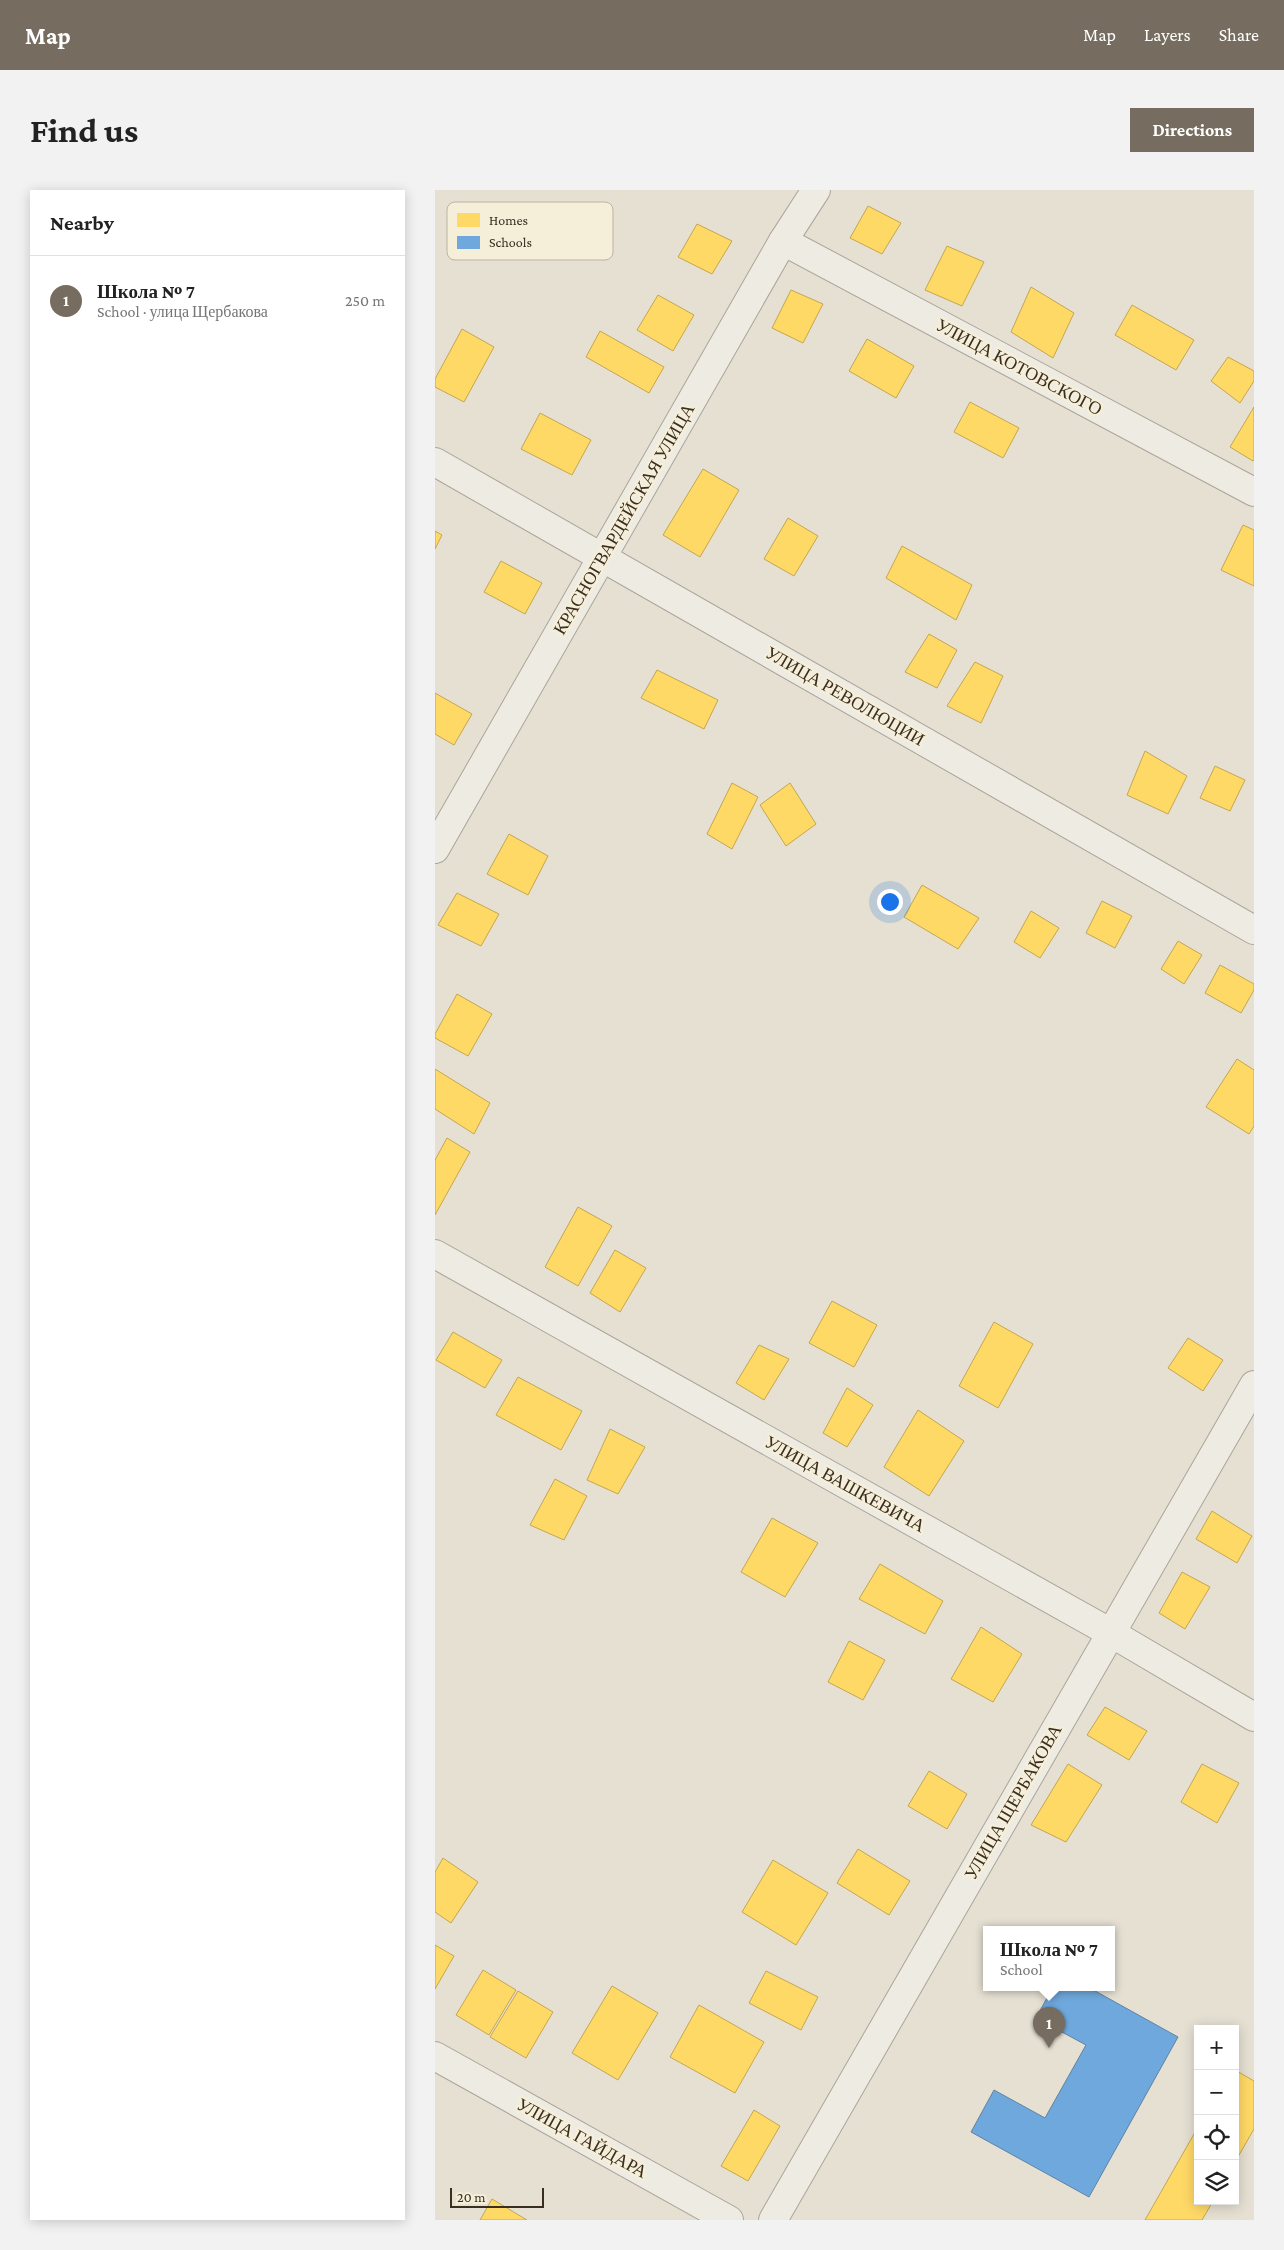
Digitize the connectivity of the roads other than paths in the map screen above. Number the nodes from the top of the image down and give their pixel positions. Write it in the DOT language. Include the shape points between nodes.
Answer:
graph roads {
  1 [pos="816,190"];
  2 [pos="783,241"];
  3 [pos="435,462"];
  4 [pos="1254,492"];
  5 [pos="602,557"];
  6 [pos="435,849"];
  7 [pos="1254,930"];
  8 [pos="435,1254"];
  9 [pos="1254,1385"];
  10 [pos="1111,1632"];
  11 [pos="1254,1717"];
  12 [pos="435,2056"];
  13 [pos="729,2220"];
  14 [pos="773,2220"];
  1 -- 2 [label="street, КРАСНОГВАРДЕЙСКАЯ УЛИЦА"];
  2 -- 4 [label="street, УЛИЦА КОТОВСКОГО"];
  2 -- 5 [label="street, КРАСНОГВАРДЕЙСКАЯ УЛИЦА"];
  3 -- 5 [label="street, УЛИЦА РЕВОЛЮЦИИ"];
  5 -- 6 [label="street, КРАСНОГВАРДЕЙСКАЯ УЛИЦА"];
  5 -- 7 [label="street, УЛИЦА РЕВОЛЮЦИИ"];
  8 -- 10 [label="street, УЛИЦА ВАШКЕВИЧА"];
  9 -- 10 [label="street, УЛИЦА ЩЕРБАКОВА"];
  10 -- 11 [label="street, УЛИЦА ВАШКЕВИЧА"];
  10 -- 14 [label="street, УЛИЦА ЩЕРБАКОВА"];
  12 -- 13 [label="street, УЛИЦА ГАЙДАРА"];
}
